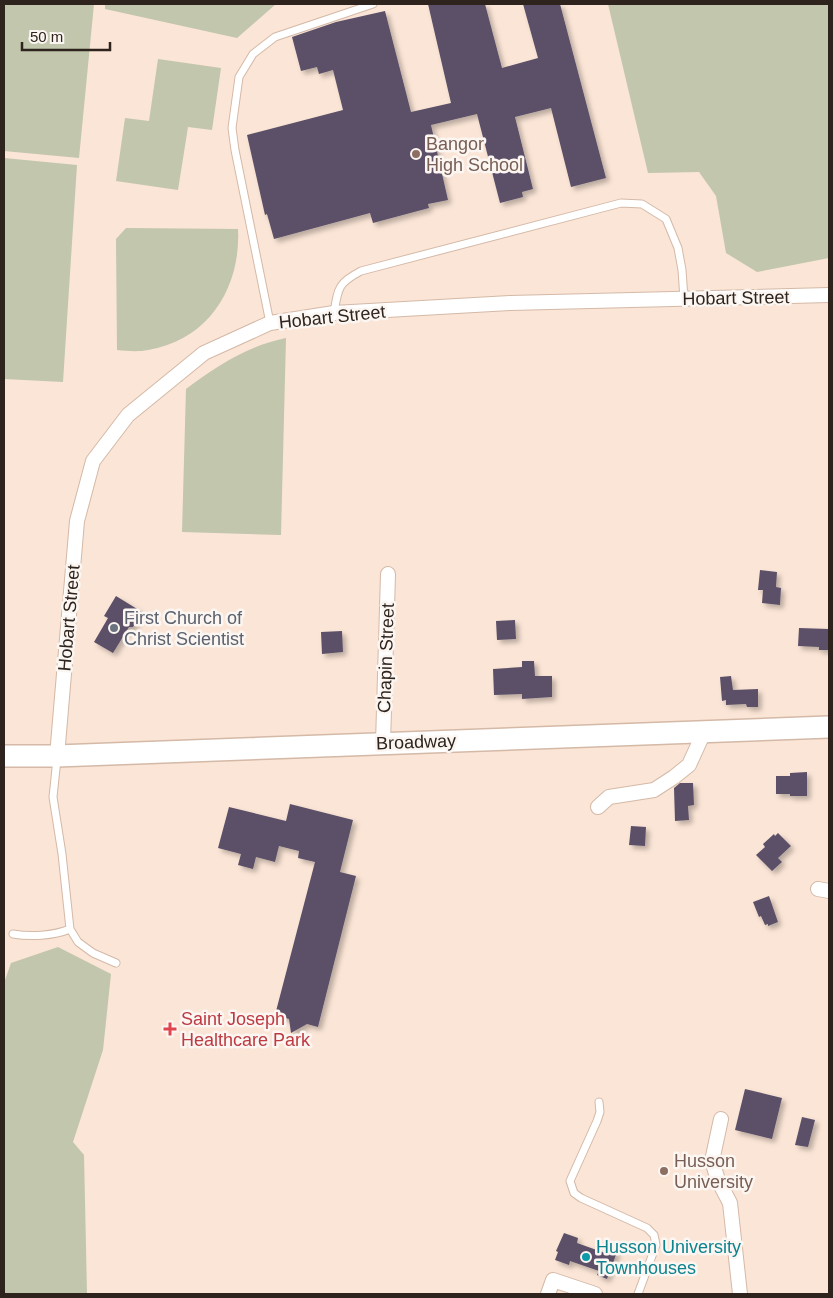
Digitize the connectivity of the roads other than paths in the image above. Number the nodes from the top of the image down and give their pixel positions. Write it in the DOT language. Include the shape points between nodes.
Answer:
graph roads {
  1 [pos="373,4"];
  2 [pos="829,295"];
  3 [pos="684,299"];
  4 [pos="334,313"];
  5 [pos="270,323"];
  6 [pos="388,574"];
  7 [pos="829,727"];
  8 [pos="704,732"];
  9 [pos="383,743"];
  10 [pos="4,756"];
  11 [pos="57,756"];
  12 [pos="598,807"];
  13 [pos="70,929"];
  14 [pos="12,934"];
  15 [pos="116,963"];
  16 [pos="599,1102"];
  17 [pos="721,1119"];
  18 [pos="548,1294"];
  19 [pos="595,1294"];
  20 [pos="638,1294"];
  21 [pos="740,1294"];
  1 -- 5 [label="lane" via="275,37 253,54 239,77 232,128"];
  2 -- 3 [label="street, Hobart Street"];
  3 -- 4 [label="street, Hobart Street"];
  3 -- 4 [label="lane" via="678,248 666,219 642,204 621,203 361,271 346,279 337,293"];
  4 -- 5 [label="street, Hobart Street"];
  5 -- 11 [label="street, Hobart Street" via="204,353 128,415 93,461 77,521"];
  6 -- 9 [label="street, Chapin Street"];
  7 -- 8 [label="main road, Broadway"];
  8 -- 9 [label="main road, Broadway"];
  8 -- 12 [label="street" via="689,765 674,777 654,790 608,798"];
  9 -- 11 [label="main road, Broadway"];
  10 -- 11 [label="main road, Broadway"];
  11 -- 13 [label="lane" via="53,797"];
  13 -- 14 [label="lane" via="25,936"];
  13 -- 15 [label="lane" via="78,942 93,954"];
  16 -- 20 [label="lane" via="597,1121 570,1182 574,1193 581,1198 647,1228 654,1236 656,1245"];
  17 -- 21 [label="street" via="712,1161 730,1203"];
  18 -- 19 [label="street" via="553,1280"];
}
